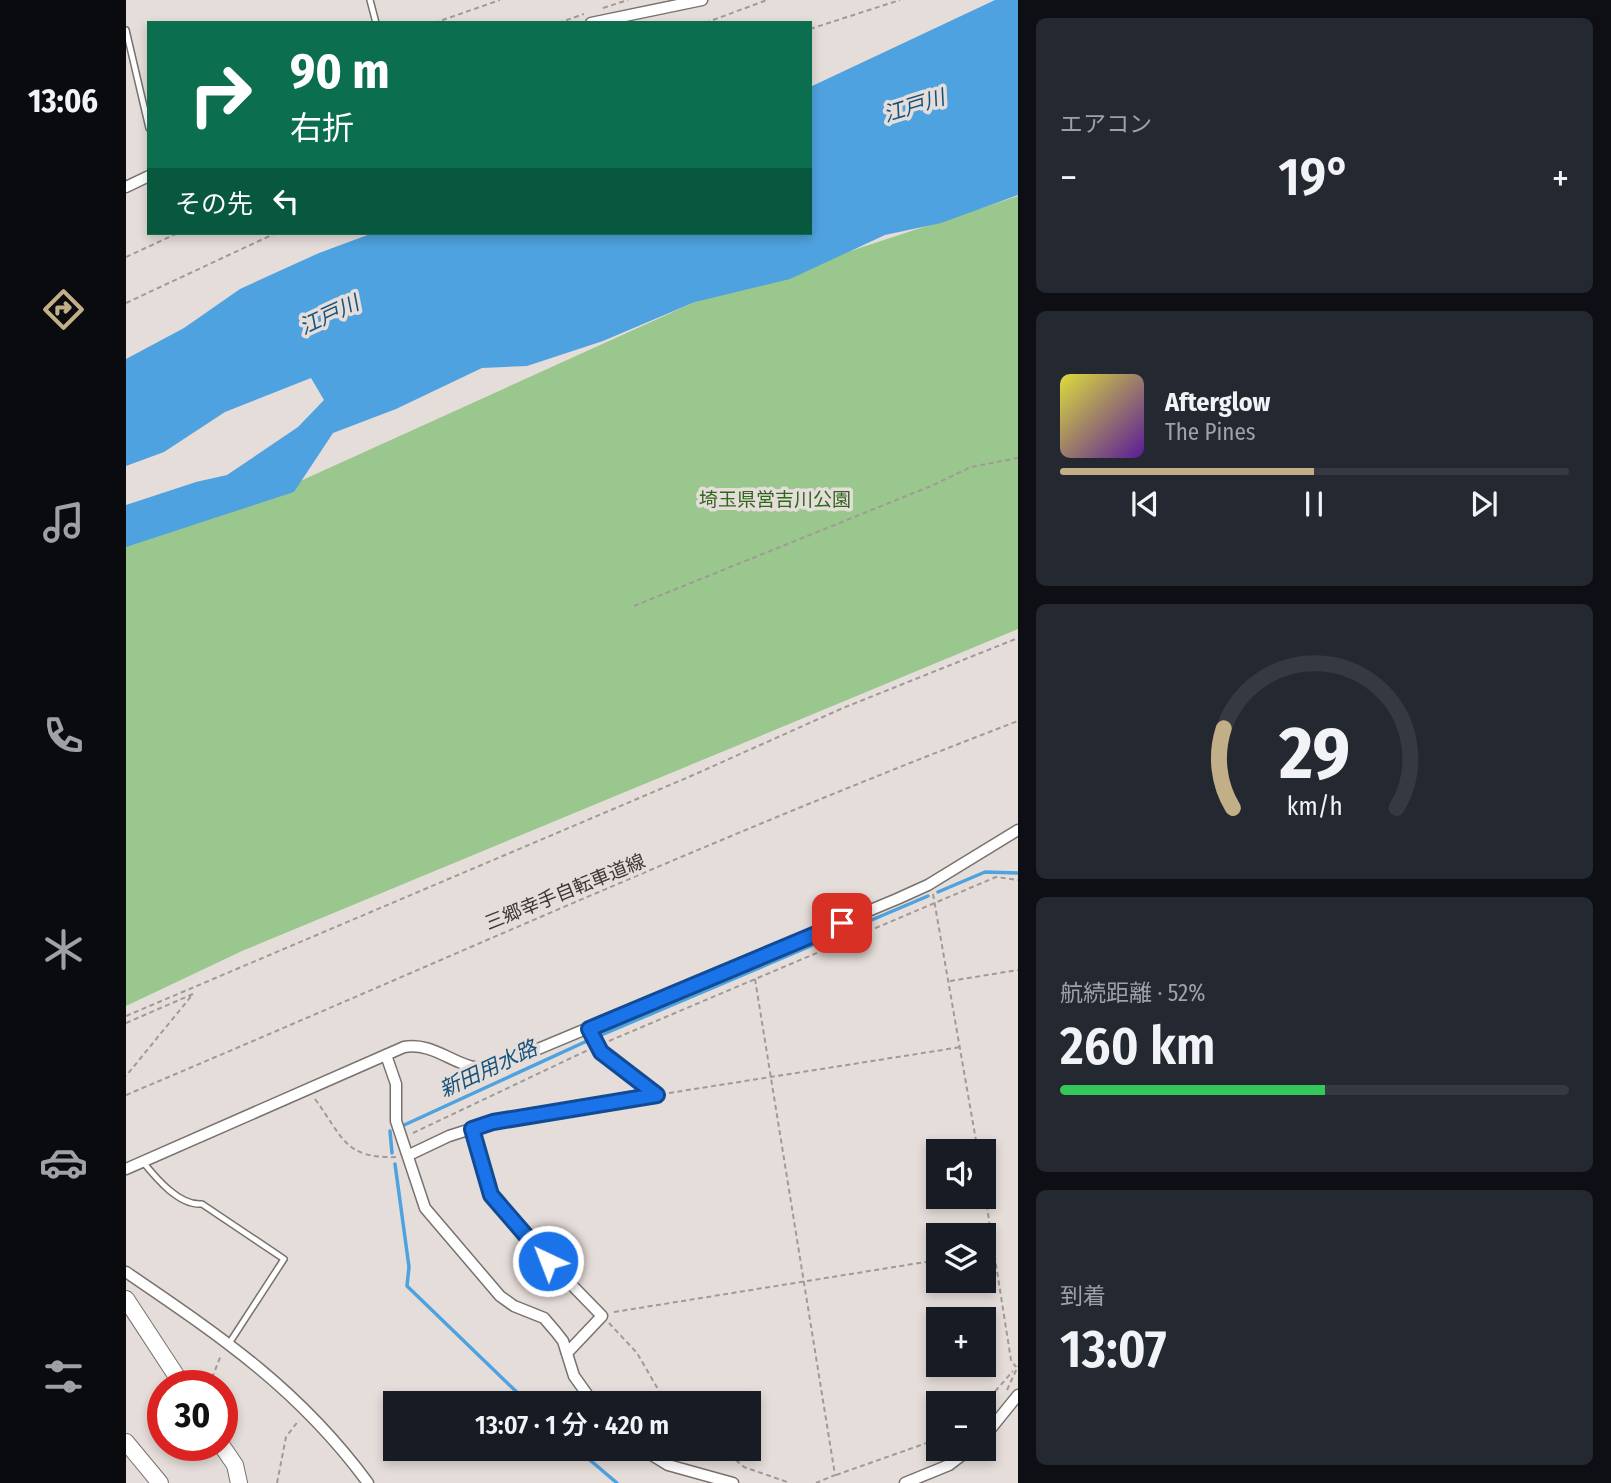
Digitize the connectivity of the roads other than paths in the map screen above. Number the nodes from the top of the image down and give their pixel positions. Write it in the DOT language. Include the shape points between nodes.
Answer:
graph roads {
  1 [pos="370,0"];
  2 [pos="702,0"];
  3 [pos="375,21"];
  4 [pos="601,21"];
  5 [pos="126,30"];
  6 [pos="147,119"];
  7 [pos="147,177"];
  8 [pos="126,187"];
  9 [pos="1018,830"];
  10 [pos="589,1029"];
  11 [pos="386,1055"];
  12 [pos="472,1129"];
  13 [pos="409,1155"];
  14 [pos="142,1161"];
  15 [pos="126,1169"];
  16 [pos="126,1272"];
  17 [pos="126,1299"];
  18 [pos="230,1342"];
  19 [pos="568,1353"];
  20 [pos="173,1370"];
  21 [pos="585,1391"];
  22 [pos="1018,1395"];
  23 [pos="996,1422"];
  24 [pos="126,1442"];
  25 [pos="232,1461"];
  26 [pos="662,1461"];
  27 [pos="954,1461"];
  28 [pos="160,1483"];
  29 [pos="239,1483"];
  30 [pos="368,1483"];
  31 [pos="733,1483"];
  32 [pos="905,1483"];
  1 -- 3 [label="lane"];
  2 -- 4 [label="street"];
  5 -- 6 [label="lane"];
  7 -- 8 [label="street"];
  9 -- 10 [label="street" via="928,885"];
  10 -- 11 [label="street" via="486,1069 465,1066 419,1045"];
  10 -- 12 [label="street" via="596,1046 657,1095"];
  11 -- 13 [label="street" via="396,1084 396,1121"];
  11 -- 14 [label="street"];
  12 -- 13 [label="street"];
  12 -- 19 [label="street" via="491,1195 602,1316"];
  13 -- 19 [label="street" via="430,1214 500,1296 514,1307 544,1318"];
  14 -- 15 [label="street"];
  14 -- 18 [label="lane" via="162,1184 191,1204 202,1204 284,1259"];
  16 -- 18 [label="street"];
  17 -- 20 [label="street"];
  18 -- 30 [label="street" via="307,1410"];
  19 -- 21 [label="street" via="574,1376"];
  22 -- 23 [label="street"];
  24 -- 28 [label="street"];
  25 -- 29 [label="street"];
  26 -- 31 [label="street"];
  27 -- 32 [label="street"];
}
